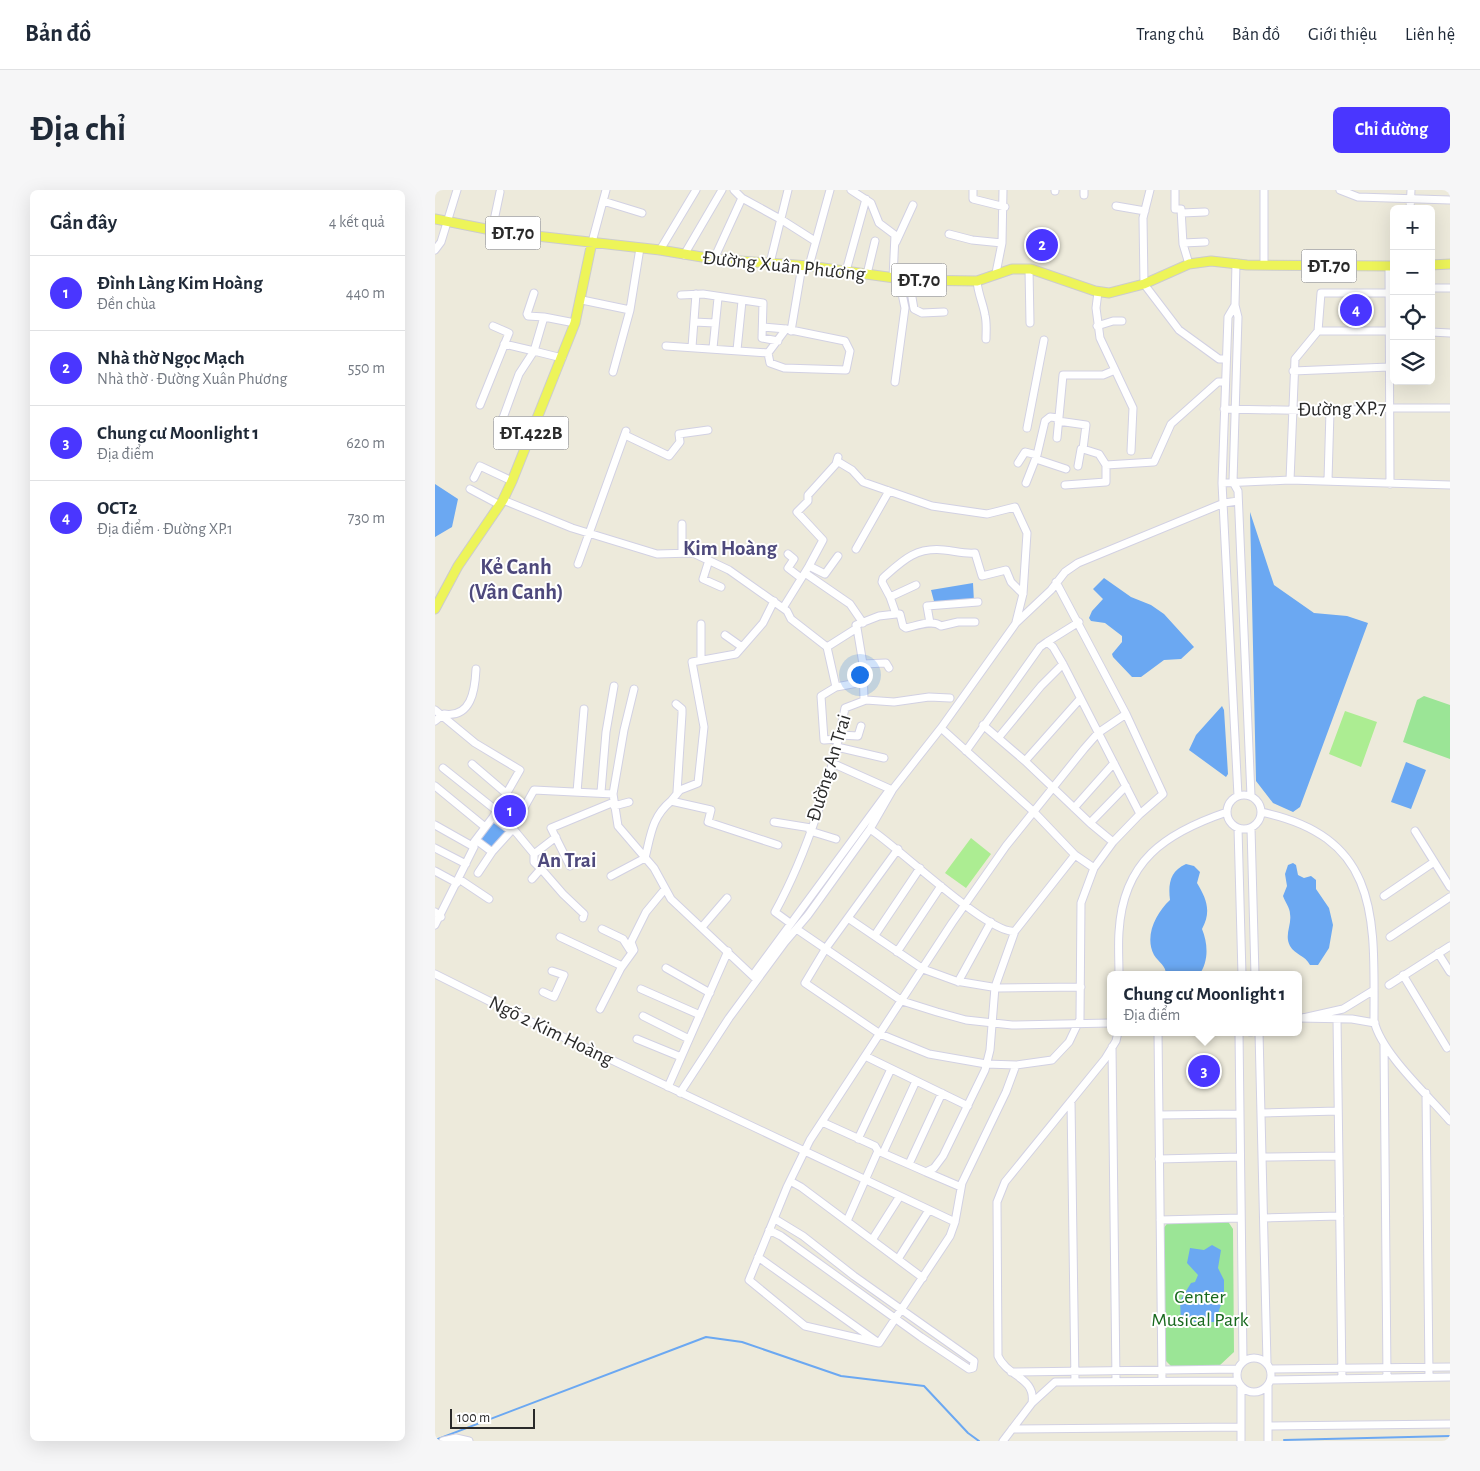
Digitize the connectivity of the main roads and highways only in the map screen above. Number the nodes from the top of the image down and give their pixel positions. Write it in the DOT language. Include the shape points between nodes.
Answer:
graph roads {
  1 [pos="435,220"];
  2 [pos="592,242"];
  3 [pos="1450,264"];
  4 [pos="1435,265"];
  5 [pos="1390,266"];
  6 [pos="435,609"];
  1 -- 2 [label="main road, Đường Xuân Phương / ĐT.70"];
  2 -- 5 [label="main road, Đường Xuân Phương / ĐT.70" via="900,279 977,281 1012,269 1029,269 1109,293 1144,284 1189,264 1211,260 1263,265"];
  2 -- 6 [label="main road, ĐT.422B" via="575,323 512,481"];
  3 -- 4 [label="main road"];
}
